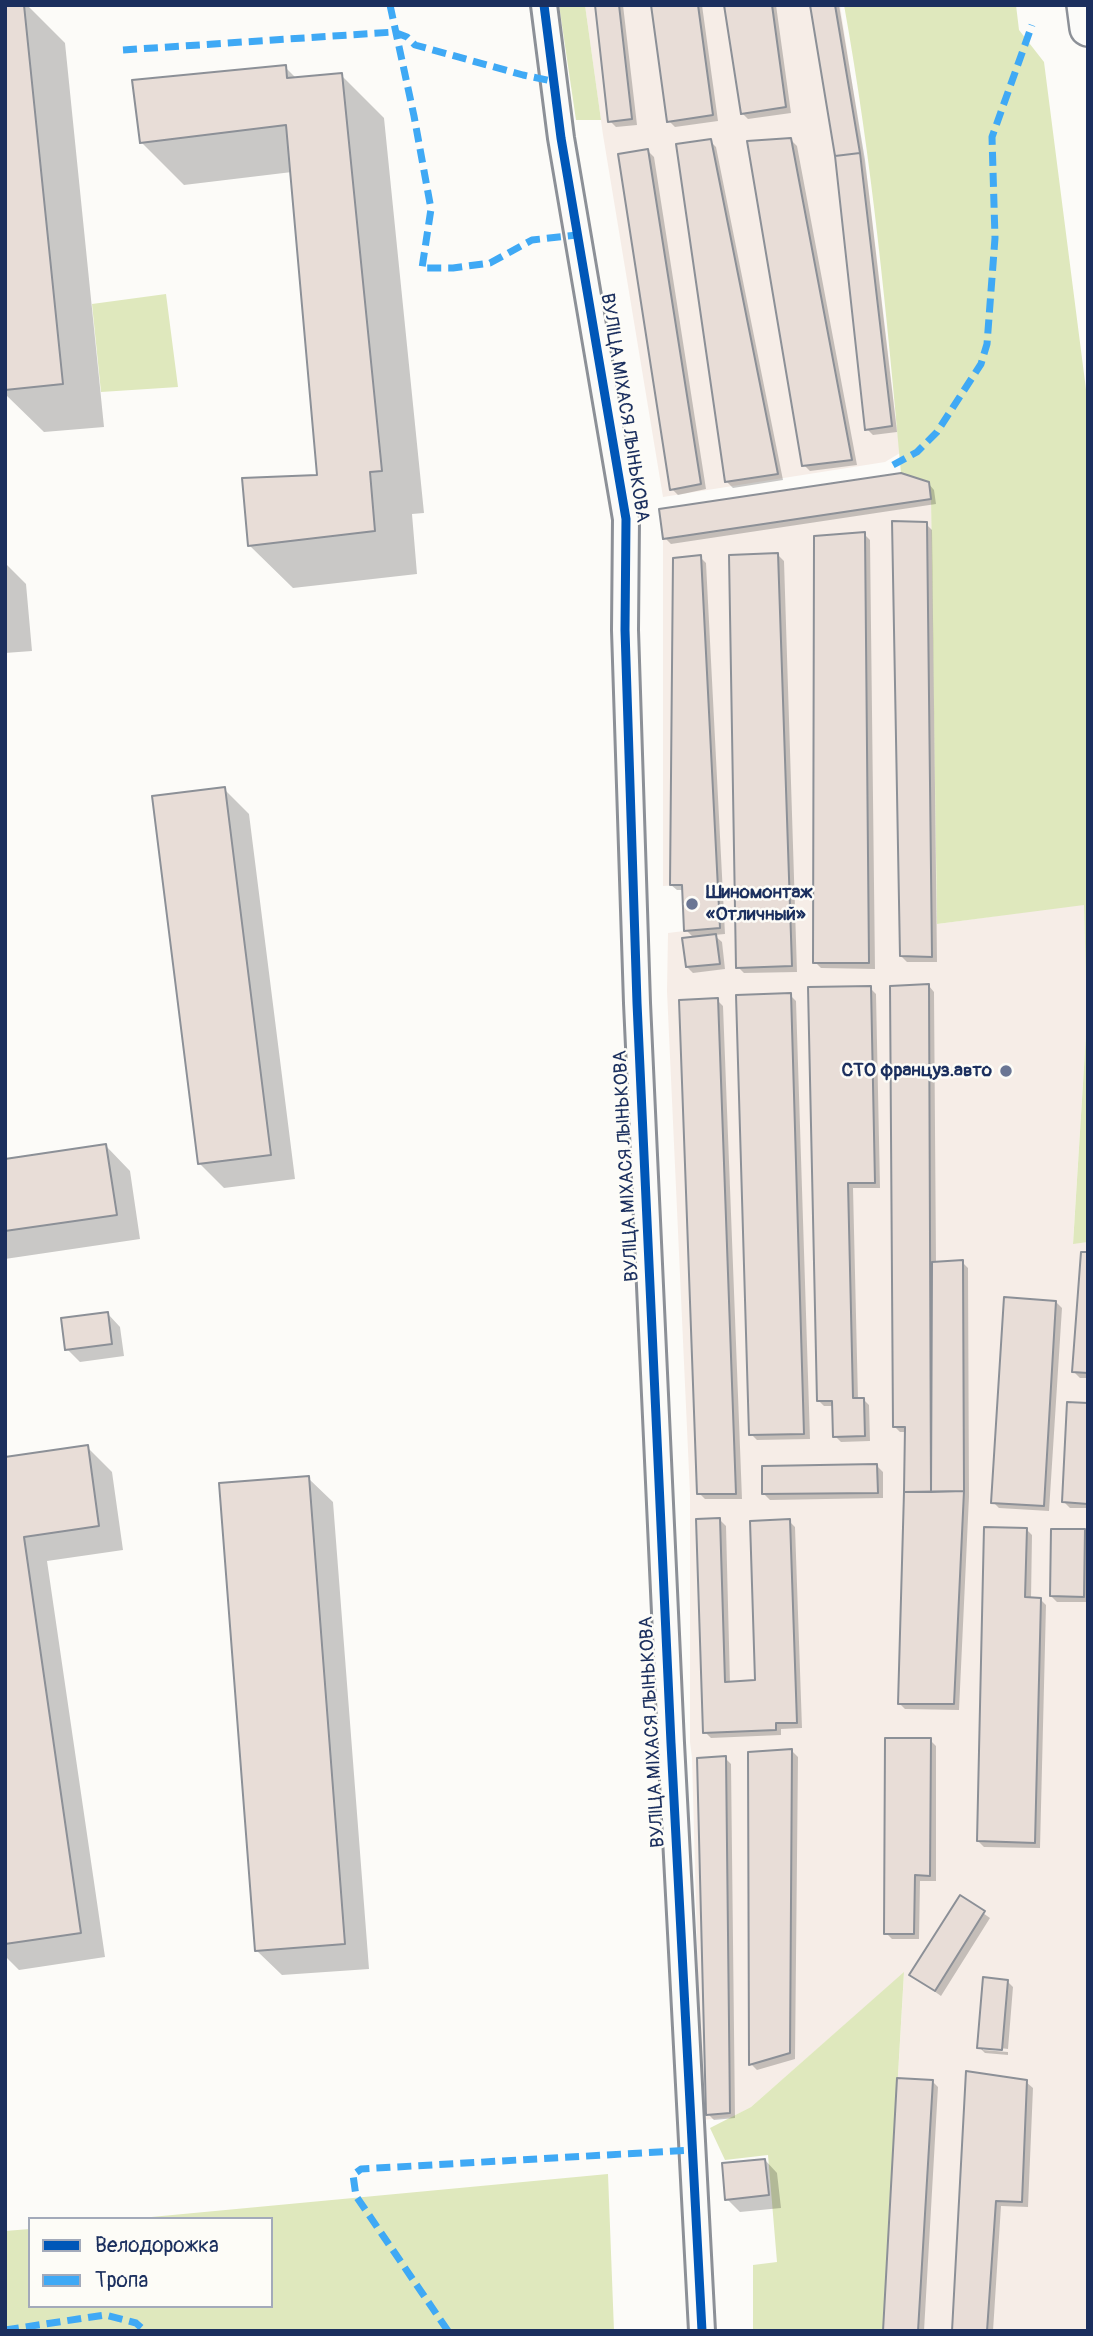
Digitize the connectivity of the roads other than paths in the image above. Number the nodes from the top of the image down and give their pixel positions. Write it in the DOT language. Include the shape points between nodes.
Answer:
graph roads {
  1 [pos="544,5"];
  2 [pos="1085,5"];
  3 [pos="1088,28"];
  4 [pos="702,2331"];
  1 -- 4 [label="street, ВУЛІЦА МІХАСЯ ЛЫНЬКОВА" via="561,138 626,519 625,630 637,1003"];
  2 -- 3 [label="main road"];
}
